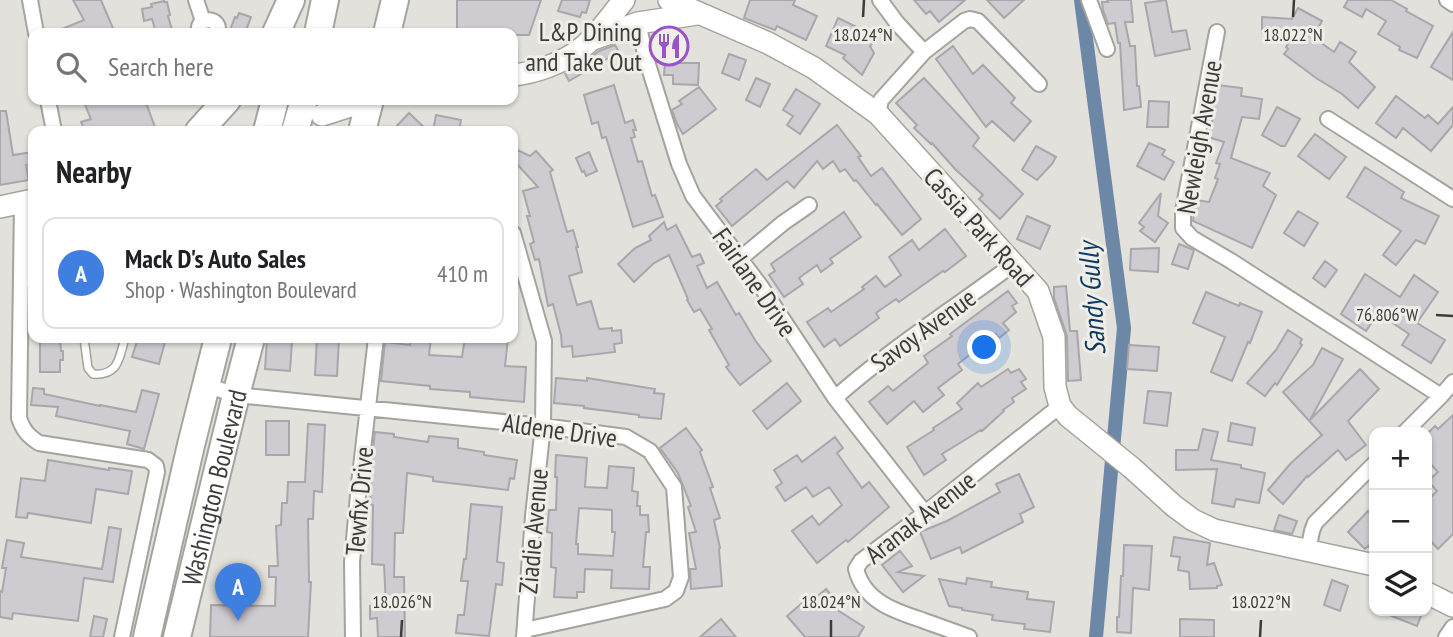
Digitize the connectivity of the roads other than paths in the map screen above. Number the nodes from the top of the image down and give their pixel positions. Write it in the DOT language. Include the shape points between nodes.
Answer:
graph roads {
  1 [pos="30,0"];
  2 [pos="196,0"];
  3 [pos="293,0"];
  4 [pos="325,0"];
  5 [pos="395,0"];
  6 [pos="654,0"];
  7 [pos="668,0"];
  8 [pos="880,0"];
  9 [pos="1089,0"];
  10 [pos="1447,0"];
  11 [pos="621,4"];
  12 [pos="1453,4"];
  13 [pos="699,14"];
  14 [pos="638,23"];
  15 [pos="35,28"];
  16 [pos="199,28"];
  17 [pos="202,28"];
  18 [pos="218,28"];
  19 [pos="278,28"];
  20 [pos="289,28"];
  21 [pos="319,28"];
  22 [pos="388,28"];
  23 [pos="1217,32"];
  24 [pos="591,39"];
  25 [pos="1107,49"];
  26 [pos="924,52"];
  27 [pos="518,74"];
  28 [pos="1039,84"];
  29 [pos="49,105"];
  30 [pos="223,105"];
  31 [pos="368,105"];
  32 [pos="310,106"];
  33 [pos="878,114"];
  34 [pos="1328,119"];
  35 [pos="53,126"];
  36 [pos="204,126"];
  37 [pos="298,126"];
  38 [pos="363,126"];
  39 [pos="1453,199"];
  40 [pos="27,201"];
  41 [pos="809,205"];
  42 [pos="0,207"];
  43 [pos="518,250"];
  44 [pos="741,258"];
  45 [pos="1012,265"];
  46 [pos="28,282"];
  47 [pos="27,298"];
  48 [pos="85,343"];
  49 [pos="124,343"];
  50 [pos="217,343"];
  51 [pos="250,343"];
  52 [pos="375,343"];
  53 [pos="1453,382"];
  54 [pos="206,385"];
  55 [pos="236,395"];
  56 [pos="1441,396"];
  57 [pos="835,398"];
  58 [pos="1060,406"];
  59 [pos="368,408"];
  60 [pos="543,426"];
  61 [pos="1410,427"];
  62 [pos="1369,469"];
  63 [pos="925,513"];
  64 [pos="1308,551"];
  65 [pos="1369,564"];
  66 [pos="1432,596"];
  67 [pos="1453,606"];
  68 [pos="1453,627"];
  69 [pos="524,633"];
  70 [pos="122,637"];
  71 [pos="146,637"];
  72 [pos="177,637"];
  73 [pos="353,637"];
  74 [pos="969,637"];
  75 [pos="1446,637"];
  1 -- 15 [label="street"];
  2 -- 16 [label="street"];
  3 -- 19 [label="highway"];
  3 -- 20 [label="highway"];
  4 -- 21 [label="highway"];
  5 -- 22 [label="highway"];
  6 -- 14 [label="main road"];
  7 -- 13 [label="main road, Cassia Park Road"];
  8 -- 26 [label="street"];
  9 -- 25 [label="street"];
  10 -- 12 [label="street"];
  11 -- 14 [label="main road"];
  11 -- 24 [label="main road"];
  13 -- 14 [label="main road"];
  13 -- 33 [label="main road, Cassia Park Road" via="814,68"];
  14 -- 24 [label="main road"];
  14 -- 44 [label="street, Fairlane Drive" via="685,180"];
  17 -- 18 [label="street" via="212,20"];
  23 -- 56 [label="street, Newleigh Avenue" via="1183,228"];
  24 -- 27 [label="main road" via="549,66"];
  26 -- 28 [label="street" via="970,19"];
  26 -- 33 [label="street" via="881,100"];
  29 -- 35 [label="street"];
  30 -- 36 [label="highway"];
  31 -- 38 [label="highway"];
  32 -- 37 [label="highway"];
  33 -- 45 [label="main road, Cassia Park Road"];
  34 -- 39 [label="street"];
  40 -- 42 [label="main road"];
  40 -- 46 [label="street"];
  41 -- 44 [label="street"];
  43 -- 60 [label="street, Ziadie Avenue" via="544,341"];
  44 -- 57 [label="street, Fairlane Drive"];
  45 -- 57 [label="street, Savoy Avenue"];
  45 -- 58 [label="main road, Cassia Park Road" via="1038,291 1047,315 1054,337"];
  46 -- 47 [label="street"];
  47 -- 70 [label="street" via="19,418 23,428 39,443 148,460 156,466"];
  48 -- 49 [label="lane" via="88,368 102,375 117,365"];
  50 -- 54 [label="highway, Washington Boulevard"];
  51 -- 55 [label="highway, Washington Boulevard"];
  52 -- 59 [label="street, Tewfix Drive"];
  53 -- 56 [label="street"];
  54 -- 55 [label="street, Aldene Drive"];
  54 -- 71 [label="highway, Washington Boulevard"];
  55 -- 59 [label="street, Aldene Drive"];
  55 -- 72 [label="highway, Washington Boulevard"];
  56 -- 61 [label="street"];
  57 -- 63 [label="street, Fairlane Drive"];
  58 -- 63 [label="street, Aranak Avenue"];
  58 -- 64 [label="main road" via="1193,520 1214,530"];
  59 -- 60 [label="street, Aldene Drive"];
  59 -- 73 [label="street, Tewfix Drive" via="352,562"];
  60 -- 69 [label="street, Ziadie Avenue"];
  60 -- 69 [label="street, Aldene Drive" via="626,437 650,452 674,487 681,577 677,591 665,599"];
  62 -- 64 [label="street" via="1315,523"];
  63 -- 74 [label="street, Aranak Avenue" via="861,561 856,569 859,579 889,609"];
  64 -- 65 [label="main road"];
  66 -- 67 [label="main road"];
  68 -- 75 [label="street"];
}
